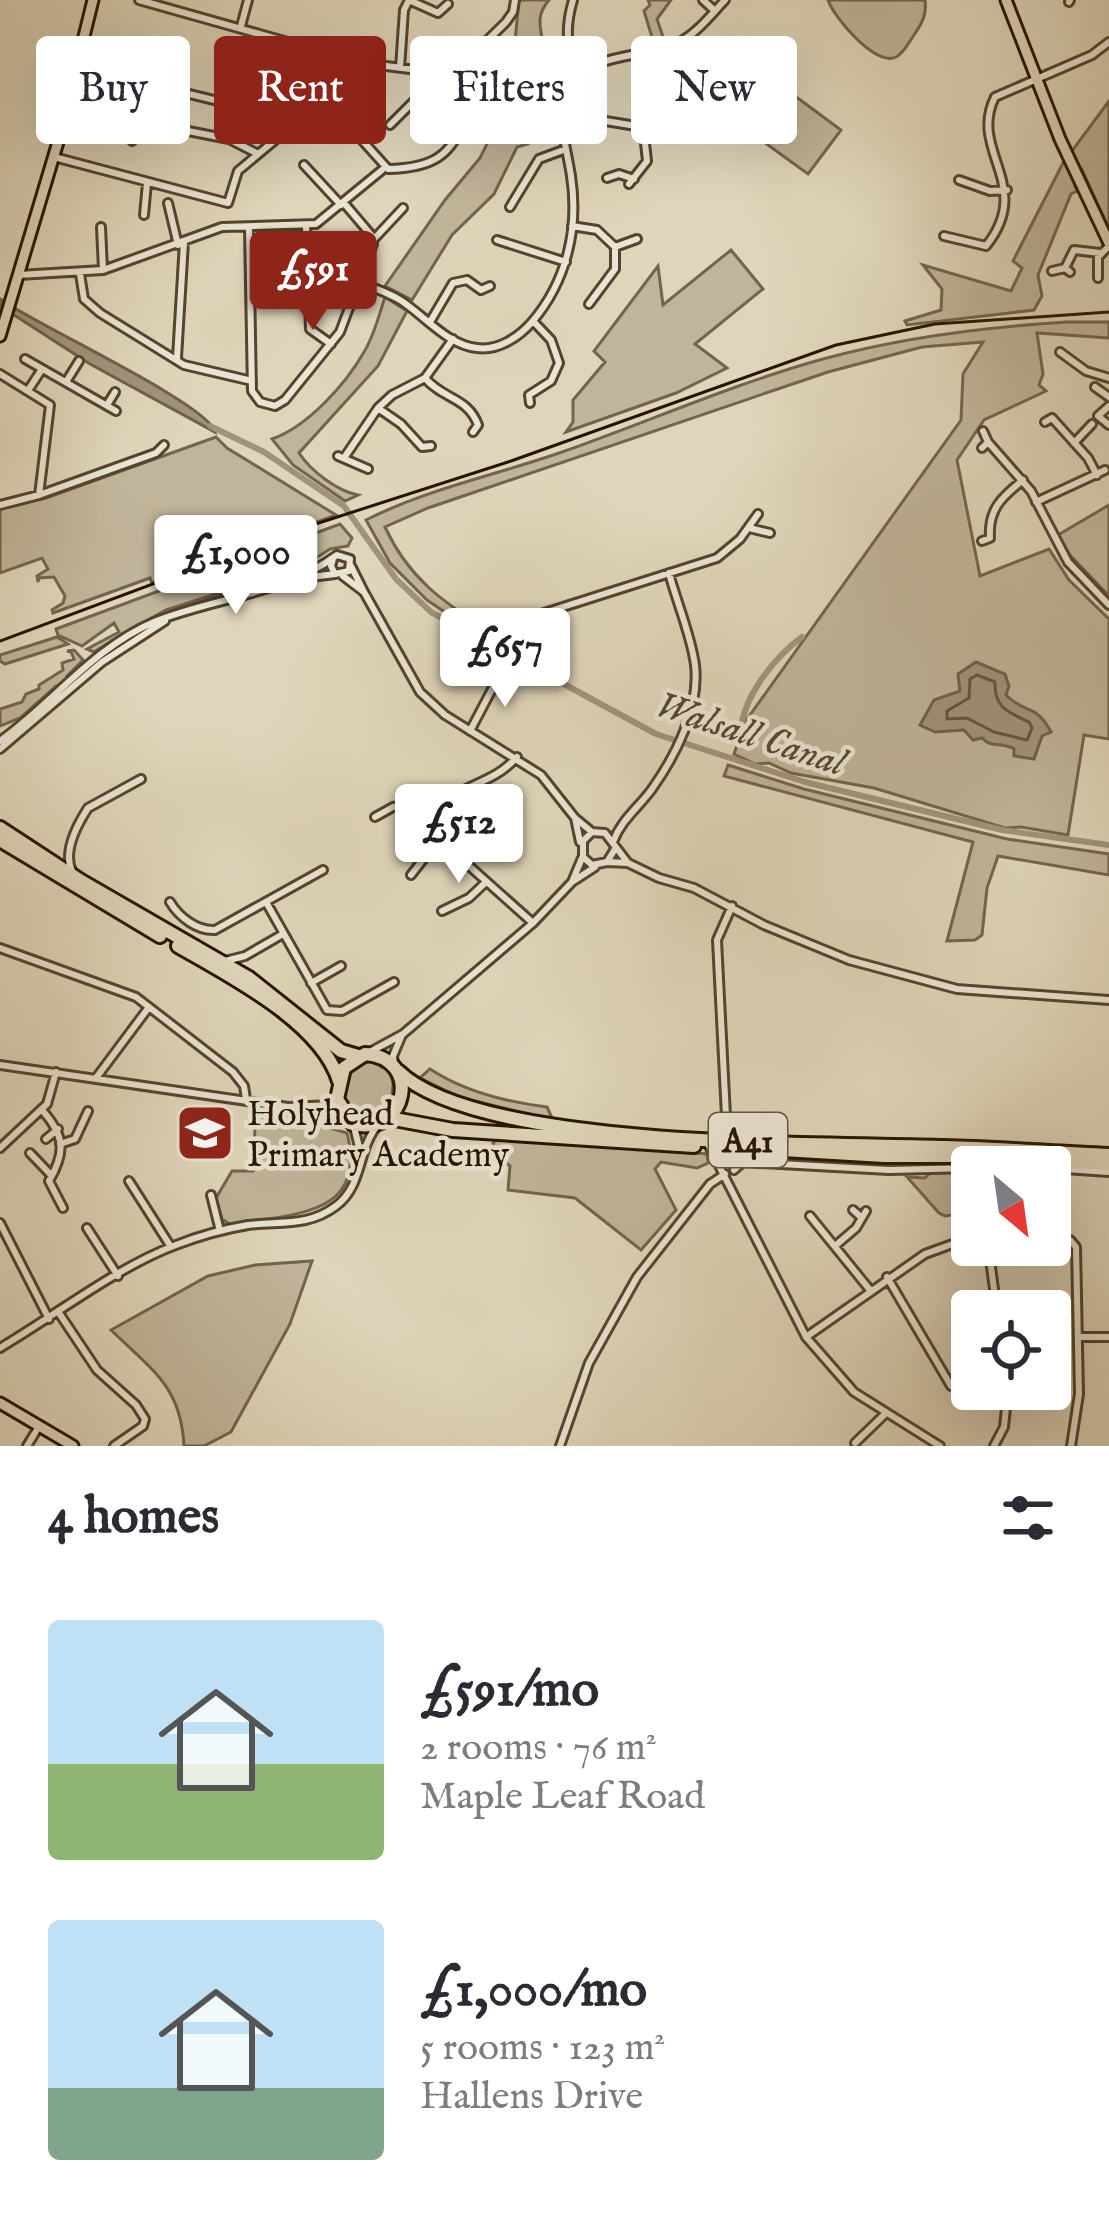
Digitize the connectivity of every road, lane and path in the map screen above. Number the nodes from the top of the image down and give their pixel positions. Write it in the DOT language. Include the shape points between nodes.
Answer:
graph roads {
  1 [pos="93,0"];
  2 [pos="139,0"];
  3 [pos="248,0"];
  4 [pos="409,0"];
  5 [pos="515,0"];
  6 [pos="573,0"];
  7 [pos="703,0"];
  8 [pos="725,0"];
  9 [pos="1006,0"];
  10 [pos="153,2"];
  11 [pos="448,4"];
  12 [pos="715,10"];
  13 [pos="241,26"];
  14 [pos="85,36"];
  15 [pos="275,36"];
  16 [pos="496,36"];
  17 [pos="566,36"];
  18 [pos="1109,41"];
  19 [pos="607,62"];
  20 [pos="386,66"];
  21 [pos="400,68"];
  22 [pos="410,71"];
  23 [pos="1035,79"];
  24 [pos="410,106"];
  25 [pos="389,124"];
  26 [pos="190,131"];
  27 [pos="58,144"];
  28 [pos="270,144"];
  29 [pos="363,144"];
  30 [pos="452,144"];
  31 [pos="566,144"];
  32 [pos="645,144"];
  33 [pos="566,149"];
  34 [pos="258,154"];
  35 [pos="54,157"];
  36 [pos="304,165"];
  37 [pos="384,169"];
  38 [pos="607,178"];
  39 [pos="633,180"];
  40 [pos="959,180"];
  41 [pos="147,183"];
  42 [pos="644,184"];
  43 [pos="1006,190"];
  44 [pos="168,203"];
  45 [pos="343,204"];
  46 [pos="393,204"];
  47 [pos="510,207"];
  48 [pos="144,215"];
  49 [pos="306,226"];
  50 [pos="572,226"];
  51 [pos="100,227"];
  52 [pos="249,227"];
  53 [pos="944,236"];
  54 [pos="374,239"];
  55 [pos="497,240"];
  56 [pos="181,244"];
  57 [pos="1109,244"];
  58 [pos="632,245"];
  59 [pos="615,247"];
  60 [pos="1100,254"];
  61 [pos="566,262"];
  62 [pos="103,270"];
  63 [pos="1052,271"];
  64 [pos="80,274"];
  65 [pos="18,275"];
  66 [pos="1098,278"];
  67 [pos="358,282"];
  68 [pos="589,285"];
  69 [pos="490,286"];
  70 [pos="598,292"];
  71 [pos="589,304"];
  72 [pos="533,321"];
  73 [pos="430,322"];
  74 [pos="2,330"];
  75 [pos="452,339"];
  76 [pos="332,344"];
  77 [pos="1060,352"];
  78 [pos="26,358"];
  79 [pos="177,360"];
  80 [pos="79,361"];
  81 [pos="42,368"];
  82 [pos="0,374"];
  83 [pos="425,378"];
  84 [pos="1109,378"];
  85 [pos="252,381"];
  86 [pos="66,382"];
  87 [pos="1095,387"];
  88 [pos="29,389"];
  89 [pos="115,392"];
  90 [pos="528,395"];
  91 [pos="1109,401"];
  92 [pos="107,406"];
  93 [pos="1048,407"];
  94 [pos="378,408"];
  95 [pos="116,411"];
  96 [pos="1092,424"];
  97 [pos="490,425"];
  98 [pos="1109,425"];
  99 [pos="983,431"];
  100 [pos="1074,443"];
  101 [pos="164,446"];
  102 [pos="424,449"];
  103 [pos="368,469"];
  104 [pos="1023,479"];
  105 [pos="39,496"];
  106 [pos="1036,502"];
  107 [pos="0,505"];
  108 [pos="758,514"];
  109 [pos="749,528"];
  110 [pos="770,533"];
  111 [pos="990,540"];
  112 [pos="332,559"];
  113 [pos="351,566"];
  114 [pos="669,573"];
  115 [pos="339,574"];
  116 [pos="292,580"];
  117 [pos="364,592"];
  118 [pos="1109,604"];
  119 [pos="470,730"];
  120 [pos="0,745"];
  121 [pos="518,757"];
  122 [pos="140,779"];
  123 [pos="630,814"];
  124 [pos="375,817"];
  125 [pos="575,818"];
  126 [pos="429,823"];
  127 [pos="0,828"];
  128 [pos="596,832"];
  129 [pos="439,839"];
  130 [pos="0,840"];
  131 [pos="581,845"];
  132 [pos="614,846"];
  133 [pos="68,853"];
  134 [pos="583,857"];
  135 [pos="48,861"];
  136 [pos="607,862"];
  137 [pos="628,863"];
  138 [pos="598,866"];
  139 [pos="323,871"];
  140 [pos="411,875"];
  141 [pos="81,881"];
  142 [pos="486,882"];
  143 [pos="572,882"];
  144 [pos="170,902"];
  145 [pos="266,902"];
  146 [pos="732,906"];
  147 [pos="442,911"];
  148 [pos="532,923"];
  149 [pos="283,933"];
  150 [pos="0,947"];
  151 [pos="244,956"];
  152 [pos="221,961"];
  153 [pos="341,966"];
  154 [pos="249,978"];
  155 [pos="394,982"];
  156 [pos="311,983"];
  157 [pos="1109,1000"];
  158 [pos="149,1007"];
  159 [pos="403,1034"];
  160 [pos="362,1055"];
  161 [pos="0,1065"];
  162 [pos="396,1068"];
  163 [pos="56,1072"];
  164 [pos="96,1078"];
  165 [pos="338,1086"];
  166 [pos="246,1099"];
  167 [pos="307,1106"];
  168 [pos="42,1110"];
  169 [pos="88,1111"];
  170 [pos="341,1111"];
  171 [pos="726,1116"];
  172 [pos="384,1121"];
  173 [pos="353,1124"];
  174 [pos="58,1129"];
  175 [pos="46,1139"];
  176 [pos="60,1144"];
  177 [pos="709,1146"];
  178 [pos="0,1148"];
  179 [pos="30,1154"];
  180 [pos="738,1156"];
  181 [pos="1109,1164"];
  182 [pos="362,1165"];
  183 [pos="951,1167"];
  184 [pos="1071,1167"];
  185 [pos="728,1171"];
  186 [pos="51,1174"];
  187 [pos="129,1180"];
  188 [pos="211,1195"];
  189 [pos="63,1208"];
  190 [pos="853,1210"];
  191 [pos="810,1216"];
  192 [pos="0,1223"];
  193 [pos="87,1228"];
  194 [pos="220,1232"];
  195 [pos="1071,1242"];
  196 [pos="951,1243"];
  197 [pos="835,1246"];
  198 [pos="171,1247"];
  199 [pos="118,1276"];
  200 [pos="887,1277"];
  201 [pos="870,1290"];
  202 [pos="59,1313"];
  203 [pos="49,1319"];
  204 [pos="1109,1336"];
  205 [pos="806,1337"];
  206 [pos="1079,1337"];
  207 [pos="0,1348"];
  208 [pos="951,1386"];
  209 [pos="0,1403"];
  210 [pos="1006,1410"];
  211 [pos="885,1414"];
  212 [pos="40,1425"];
  213 [pos="855,1443"];
  214 [pos="27,1446"];
  215 [pos="73,1446"];
  216 [pos="114,1446"];
  217 [pos="560,1446"];
  218 [pos="940,1446"];
  219 [pos="994,1446"];
  220 [pos="1071,1446"];
  1 -- 14 [label="main road"];
  2 -- 10 [label="street"];
  3 -- 13 [label="street"];
  4 -- 11 [label="street" via="440,17"];
  4 -- 21 [label="street"];
  5 -- 16 [label="street"];
  6 -- 17 [label="street"];
  7 -- 12 [label="street"];
  8 -- 12 [label="street"];
  9 -- 23 [label="main road"];
  10 -- 13 [label="street"];
  12 -- 19 [label="street" via="674,44"];
  13 -- 15 [label="street"];
  18 -- 23 [label="street"];
  20 -- 21 [label="street"];
  21 -- 22 [label="street"];
  23 -- 43 [label="street" via="992,101 988,134"];
  23 -- 57 [label="main road"];
  24 -- 25 [label="street"];
  26 -- 34 [label="street"];
  27 -- 35 [label="main road"];
  28 -- 34 [label="street"];
  29 -- 37 [label="street"];
  30 -- 37 [label="street" via="422,168"];
  31 -- 33 [label="street"];
  32 -- 39 [label="street" via="647,160"];
  33 -- 47 [label="street" via="538,159"];
  33 -- 50 [label="street"];
  34 -- 41 [label="street" via="234,176 228,203"];
  35 -- 41 [label="street"];
  35 -- 65 [label="main road"];
  36 -- 45 [label="street"];
  37 -- 45 [label="street"];
  38 -- 39 [label="street"];
  39 -- 42 [label="street"];
  40 -- 43 [label="street"];
  41 -- 48 [label="street"];
  43 -- 53 [label="street" via="990,244"];
  44 -- 56 [label="street"];
  45 -- 49 [label="street"];
  45 -- 54 [label="street"];
  46 -- 54 [label="street" via="400,211"];
  49 -- 52 [label="street"];
  49 -- 76 [label="street" via="310,329"];
  50 -- 59 [label="street" via="597,230"];
  50 -- 61 [label="street"];
  51 -- 62 [label="street"];
  52 -- 56 [label="street" via="221,227"];
  52 -- 85 [label="street"];
  54 -- 67 [label="street"];
  55 -- 61 [label="street"];
  56 -- 62 [label="street"];
  56 -- 79 [label="street"];
  57 -- 60 [label="street"];
  58 -- 59 [label="street"];
  59 -- 70 [label="street" via="615,269"];
  60 -- 63 [label="street" via="1074,250 1067,270"];
  60 -- 66 [label="street"];
  61 -- 72 [label="street"];
  62 -- 64 [label="street"];
  64 -- 65 [label="street"];
  64 -- 79 [label="street" via="89,305"];
  65 -- 74 [label="main road"];
  67 -- 73 [label="street"];
  67 -- 76 [label="street"];
  68 -- 70 [label="street"];
  69 -- 73 [label="street" via="480,294 467,280 453,283"];
  70 -- 71 [label="street"];
  72 -- 75 [label="street" via="499,346"];
  72 -- 90 [label="street" via="560,363 551,381"];
  73 -- 75 [label="street"];
  75 -- 83 [label="street"];
  76 -- 85 [label="street" via="280,404 256,400"];
  77 -- 84 [label="street"];
  78 -- 81 [label="street"];
  79 -- 85 [label="street"];
  80 -- 86 [label="street"];
  81 -- 86 [label="street"];
  81 -- 88 [label="street"];
  82 -- 88 [label="street"];
  83 -- 94 [label="street"];
  83 -- 97 [label="street" via="464,402 476,429"];
  86 -- 92 [label="street"];
  87 -- 91 [label="street"];
  88 -- 105 [label="street" via="50,405"];
  89 -- 92 [label="street"];
  91 -- 98 [label="street" via="1098,416"];
  92 -- 95 [label="street"];
  93 -- 100 [label="street" via="1048,420"];
  94 -- 102 [label="street"];
  94 -- 103 [label="street" via="341,457"];
  96 -- 100 [label="street"];
  99 -- 104 [label="street" via="985,445"];
  100 -- 106 [label="street" via="1101,472"];
  101 -- 105 [label="street"];
  104 -- 106 [label="street"];
  104 -- 111 [label="street" via="992,512"];
  105 -- 107 [label="street"];
  106 -- 118 [label="street" via="1068,562"];
  108 -- 109 [label="street"];
  109 -- 110 [label="street"];
  109 -- 114 [label="street" via="722,555"];
  112 -- 113 [label="street" via="344,555"];
  112 -- 115 [label="street"];
  112 -- 116 [label="street"];
  113 -- 115 [label="street"];
  113 -- 117 [label="street"];
  114 -- 119 [label="street" via="552,608 530,625"];
  114 -- 123 [label="street" via="695,666 691,710 673,755"];
  115 -- 116 [label="street"];
  115 -- 117 [label="street"];
  116 -- 120 [label="street" via="168,619"];
  117 -- 119 [label="street" via="420,692"];
  119 -- 121 [label="street"];
  121 -- 125 [label="street"];
  121 -- 126 [label="street" via="495,778 450,796"];
  122 -- 133 [label="street" via="88,808"];
  123 -- 128 [label="street"];
  123 -- 132 [label="street"];
  124 -- 126 [label="street" via="406,805"];
  125 -- 128 [label="street"];
  125 -- 131 [label="street"];
  126 -- 129 [label="street"];
  127 -- 135 [label="highway, A41"];
  128 -- 131 [label="street"];
  128 -- 132 [label="street"];
  129 -- 140 [label="street"];
  129 -- 142 [label="street"];
  130 -- 165 [label="highway" via="270,1004 323,1050"];
  131 -- 134 [label="street"];
  132 -- 136 [label="street"];
  132 -- 137 [label="street"];
  133 -- 135 [label="street"];
  133 -- 141 [label="street"];
  134 -- 138 [label="street"];
  134 -- 143 [label="street"];
  135 -- 141 [label="highway, A41"];
  136 -- 137 [label="street"];
  136 -- 138 [label="street"];
  137 -- 146 [label="street"];
  138 -- 143 [label="street"];
  139 -- 145 [label="street"];
  141 -- 152 [label="highway, A41"];
  142 -- 147 [label="street"];
  142 -- 148 [label="street"];
  143 -- 148 [label="street"];
  144 -- 145 [label="street" via="210,931"];
  145 -- 149 [label="street"];
  146 -- 157 [label="street" via="849,959 957,988"];
  146 -- 171 [label="street" via="718,940"];
  148 -- 159 [label="street"];
  149 -- 151 [label="street"];
  149 -- 156 [label="street"];
  150 -- 158 [label="street"];
  151 -- 152 [label="street"];
  151 -- 154 [label="street"];
  152 -- 154 [label="highway, A41"];
  153 -- 156 [label="street"];
  154 -- 160 [label="highway, A41" via="337,1048"];
  155 -- 156 [label="street" via="337,1012 322,1005"];
  158 -- 164 [label="street"];
  158 -- 166 [label="street" via="233,1072"];
  159 -- 160 [label="street"];
  159 -- 162 [label="street"];
  160 -- 162 [label="highway, A41"];
  160 -- 165 [label="highway" via="344,1068"];
  161 -- 163 [label="street"];
  162 -- 172 [label="highway" via="401,1088"];
  162 -- 181 [label="highway, A41" via="467,1107 554,1127"];
  163 -- 164 [label="street"];
  163 -- 168 [label="street"];
  164 -- 166 [label="street"];
  165 -- 167 [label="street"];
  165 -- 170 [label="highway"];
  166 -- 167 [label="street"];
  167 -- 170 [label="street"];
  168 -- 174 [label="street"];
  168 -- 178 [label="street"];
  169 -- 176 [label="street" via="75,1139"];
  170 -- 173 [label="highway"];
  172 -- 173 [label="highway, A41"];
  172 -- 177 [label="highway, A41"];
  172 -- 182 [label="street"];
  173 -- 182 [label="street"];
  174 -- 175 [label="street"];
  174 -- 176 [label="street"];
  176 -- 186 [label="street"];
  177 -- 180 [label="highway, A41"];
  177 -- 185 [label="street"];
  179 -- 186 [label="street"];
  180 -- 181 [label="highway, A41"];
  180 -- 183 [label="street"];
  180 -- 185 [label="street"];
  180 -- 185 [label="street" via="727,1156"];
  181 -- 184 [label="street"];
  182 -- 194 [label="street" via="342,1201 320,1217"];
  185 -- 205 [label="street"];
  185 -- 217 [label="street" via="638,1276 589,1363"];
  186 -- 189 [label="street"];
  187 -- 198 [label="street"];
  188 -- 194 [label="street"];
  190 -- 197 [label="street" via="864,1214"];
  191 -- 197 [label="street"];
  192 -- 203 [label="street"];
  193 -- 199 [label="street"];
  194 -- 198 [label="street"];
  195 -- 206 [label="street"];
  196 -- 200 [label="street"];
  197 -- 201 [label="street"];
  198 -- 199 [label="street"];
  199 -- 202 [label="street"];
  200 -- 201 [label="street"];
  200 -- 208 [label="street"];
  201 -- 205 [label="street"];
  202 -- 203 [label="street"];
  202 -- 216 [label="street" via="97,1370 145,1419"];
  203 -- 207 [label="street"];
  204 -- 206 [label="street"];
  205 -- 211 [label="street"];
  206 -- 220 [label="street"];
  209 -- 212 [label="main road"];
  210 -- 219 [label="street"];
  211 -- 213 [label="street"];
  211 -- 218 [label="street"];
  212 -- 214 [label="street"];
  212 -- 215 [label="main road"];
}
